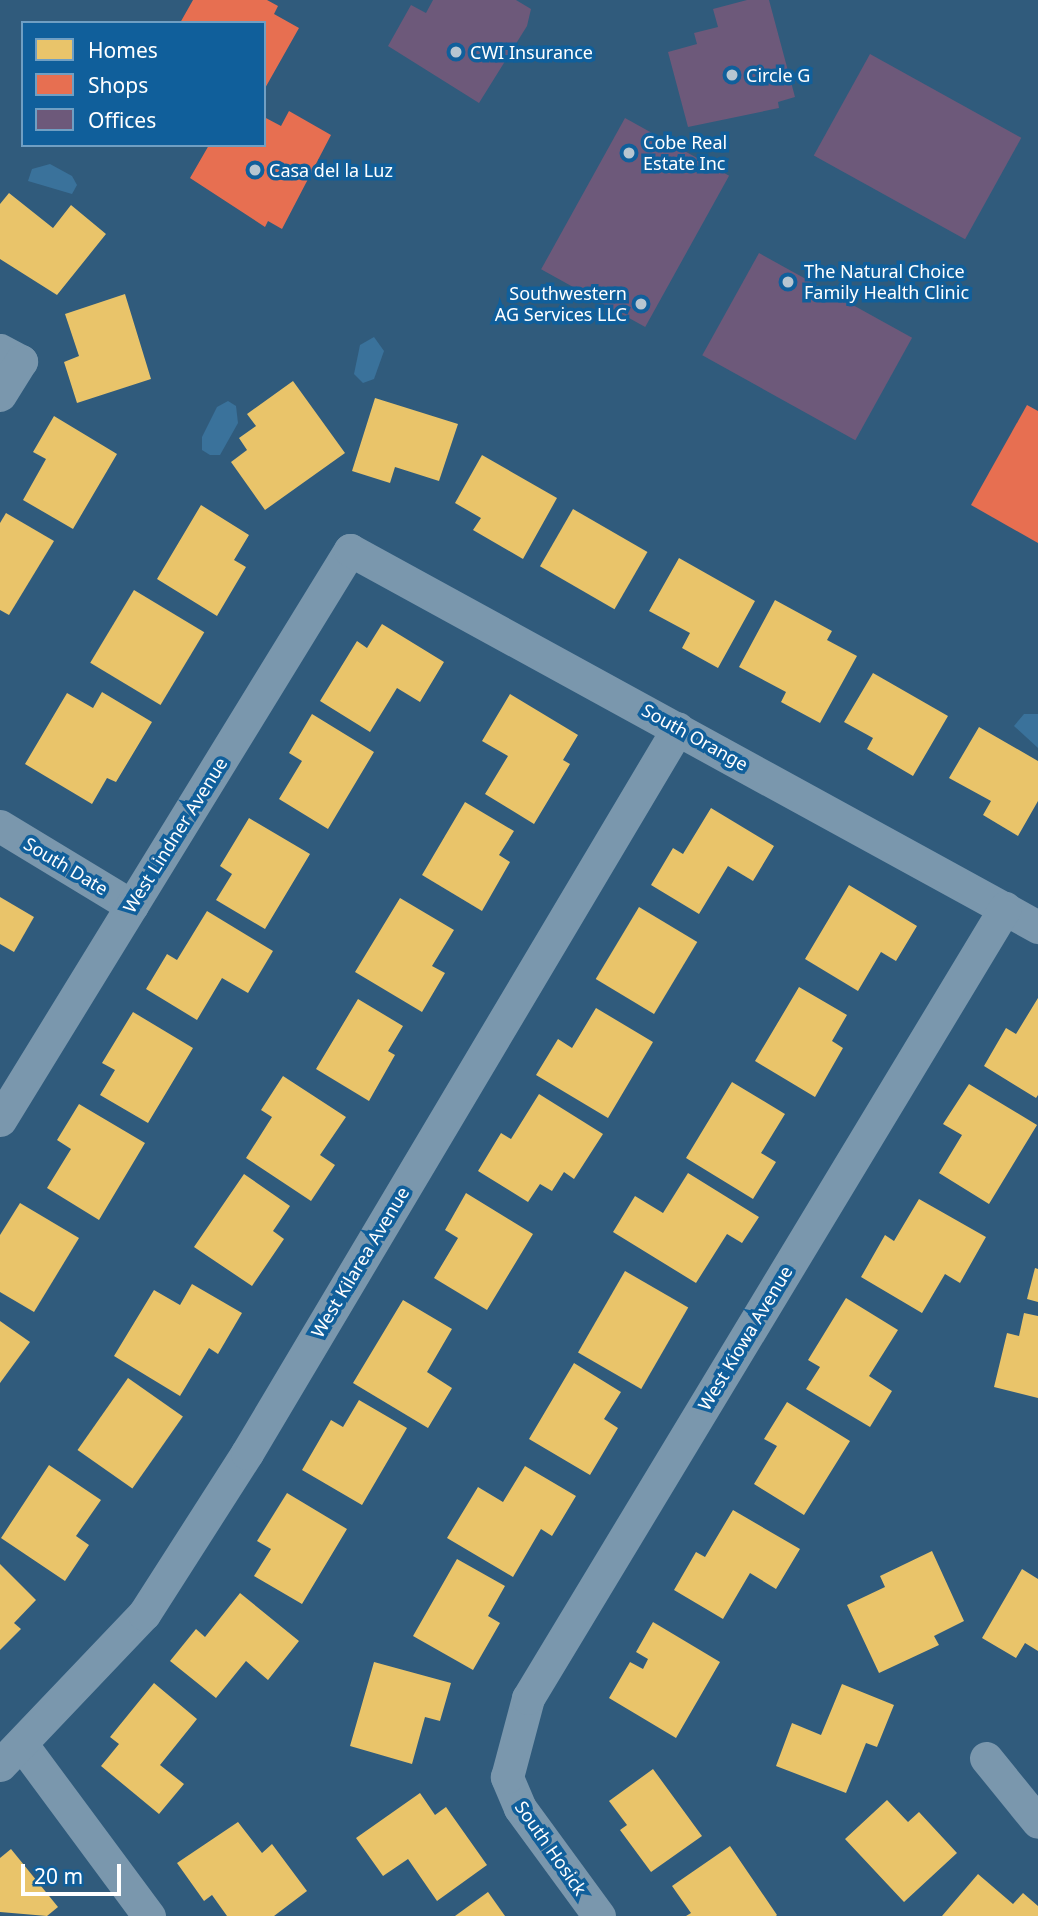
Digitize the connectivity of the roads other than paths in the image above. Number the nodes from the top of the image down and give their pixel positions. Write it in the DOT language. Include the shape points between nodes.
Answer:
graph roads {
  1 [pos="10,355"];
  2 [pos="0,395"];
  3 [pos="351,550"];
  4 [pos="678,728"];
  5 [pos="0,826"];
  6 [pos="132,906"];
  7 [pos="1004,908"];
  8 [pos="1038,927"];
  9 [pos="0,1120"];
  10 [pos="12,1755"];
  11 [pos="986,1758"];
  12 [pos="507,1777"];
  13 [pos="1038,1822"];
  14 [pos="149,1916"];
  15 [pos="599,1916"];
  1 -- 2 [label="street"];
  3 -- 4 [label="street, South Orange"];
  3 -- 6 [label="street, West Lindner Avenue"];
  4 -- 7 [label="street, South Orange"];
  4 -- 10 [label="street, West Kilarea Avenue" via="151,1602"];
  5 -- 6 [label="street, South Date"];
  6 -- 9 [label="street, West Lindner Avenue"];
  7 -- 8 [label="street, South Orange"];
  7 -- 12 [label="street, West Kiowa Avenue" via="528,1698"];
  10 -- 14 [label="street"];
  11 -- 13 [label="street"];
  12 -- 15 [label="street, South Hosick" via="520,1808"];
}
